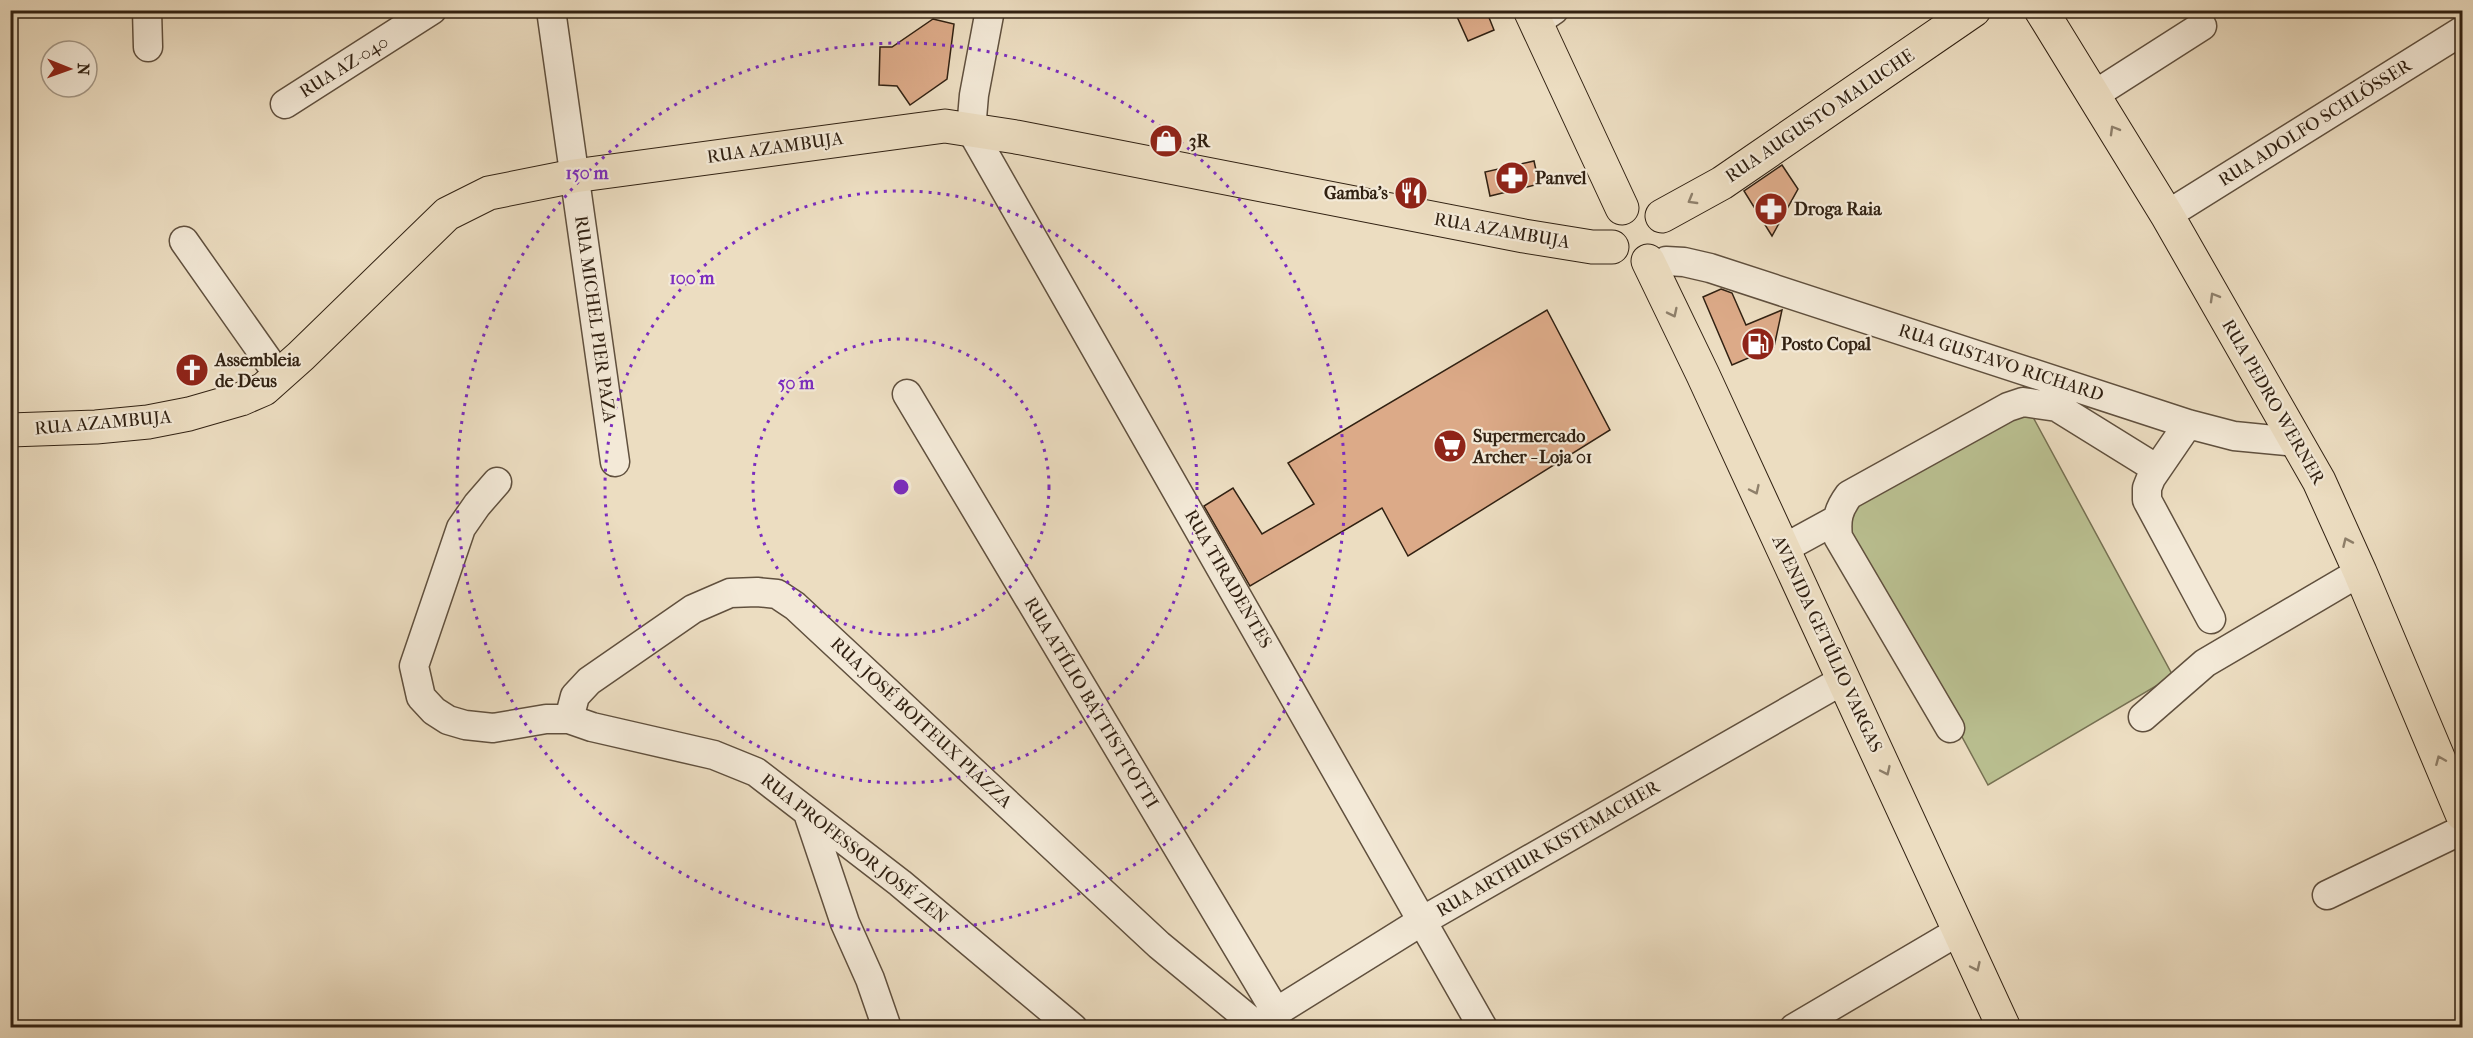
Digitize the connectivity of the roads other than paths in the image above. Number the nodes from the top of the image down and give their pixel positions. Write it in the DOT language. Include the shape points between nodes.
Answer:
graph roads {
  1 [pos="147,10"];
  2 [pos="432,10"];
  3 [pos="551,10"];
  4 [pos="990,10"];
  5 [pos="1974,10"];
  6 [pos="2042,10"];
  7 [pos="1540,15"];
  8 [pos="2202,26"];
  9 [pos="2463,31"];
  10 [pos="148,47"];
  11 [pos="2094,95"];
  12 [pos="285,104"];
  13 [pos="971,130"];
  14 [pos="574,176"];
  15 [pos="1623,208"];
  16 [pos="2167,215"];
  17 [pos="184,241"];
  18 [pos="1612,247"];
  19 [pos="1658,249"];
  20 [pos="279,376"];
  21 [pos="907,394"];
  22 [pos="2188,424"];
  23 [pos="10,430"];
  24 [pos="2296,442"];
  25 [pos="615,462"];
  26 [pos="2157,469"];
  27 [pos="497,482"];
  28 [pos="1836,520"];
  29 [pos="1783,549"];
  30 [pos="2360,572"];
  31 [pos="2211,619"];
  32 [pos="1843,680"];
  33 [pos="2143,717"];
  34 [pos="569,719"];
  35 [pos="1950,728"];
  36 [pos="808,813"];
  37 [pos="2463,814"];
  38 [pos="2463,830"];
  39 [pos="2327,895"];
  40 [pos="1422,921"];
  41 [pos="1959,931"];
  42 [pos="1263,1021"];
  43 [pos="887,1028"];
  44 [pos="1073,1028"];
  45 [pos="1483,1028"];
  46 [pos="1794,1028"];
  47 [pos="2004,1028"];
  1 -- 10 [label="street"];
  2 -- 12 [label="street, RUA AZ-040"];
  3 -- 14 [label="street, RUA MICHEL PIER PAZA"];
  4 -- 13 [label="street"];
  5 -- 19 [label="main road, RUA AUGUSTO MALUCHE, one-way" via="1722,183"];
  6 -- 11 [label="main road, RUA PEDRO WERNER"];
  7 -- 15 [label="main road"];
  8 -- 11 [label="street"];
  9 -- 16 [label="street, RUA ADOLFO SCHLÖSSER"];
  16 -- 11 [label="main road, RUA PEDRO WERNER, one-way"];
  13 -- 14 [label="main road, RUA AZAMBUJA" via="945,126"];
  13 -- 18 [label="main road, RUA AZAMBUJA" via="1524,236"];
  13 -- 40 [label="street, RUA TIRADENTES"];
  14 -- 20 [label="main road, RUA AZAMBUJA" via="489,193 447,214"];
  14 -- 25 [label="street, RUA MICHEL PIER PAZA"];
  15 -- 18 [label="main road" via="1610,225"];
  15 -- 19 [label="main road" via="1644,204 1654,208"];
  24 -- 16 [label="main road, RUA PEDRO WERNER, one-way"];
  17 -- 20 [label="street"];
  18 -- 19 [label="main road" via="1616,254 1631,262"];
  19 -- 22 [label="street, RUA GUSTAVO RICHARD" via="1658,268 1666,261 1710,268"];
  19 -- 29 [label="main road, AVENIDA GETÚLIO VARGAS, one-way"];
  20 -- 23 [label="main road, RUA AZAMBUJA" via="264,389 241,399 189,414 96,427"];
  21 -- 42 [label="street, RUA ATÍLIO BATTISTTOTTI"];
  22 -- 24 [label="street, RUA GUSTAVO RICHARD" via="2234,435"];
  22 -- 26 [label="street"];
  30 -- 24 [label="main road, RUA PEDRO WERNER, one-way" via="2319,481"];
  26 -- 28 [label="street" via="2057,407 2024,402 2008,407 1849,495"];
  26 -- 31 [label="street" via="2147,488 2147,500"];
  27 -- 34 [label="street, RUA PROFESSOR JOSÉ ZEN" via="461,528 414,666 416,682 421,697 434,711 465,725 493,728"];
  28 -- 29 [label="street"];
  28 -- 35 [label="street" via="1838,537"];
  29 -- 32 [label="main road, AVENIDA GETÚLIO VARGAS"];
  30 -- 33 [label="street" via="2205,663"];
  37 -- 30 [label="main road, RUA PEDRO WERNER, one-way"];
  32 -- 40 [label="street, RUA ARTHUR KISTEMACHER"];
  32 -- 41 [label="main road, AVENIDA GETÚLIO VARGAS, one-way"];
  34 -- 36 [label="street, RUA PROFESSOR JOSÉ ZEN" via="714,755 756,772"];
  34 -- 42 [label="street, RUA JOSÉ BOITEUX PIAZZA" via="575,696 589,681 693,609 730,593 777,594 795,606 1159,945"];
  36 -- 43 [label="street" via="845,923"];
  36 -- 44 [label="street, RUA PROFESSOR JOSÉ ZEN" via="900,883"];
  38 -- 39 [label="street"];
  40 -- 42 [label="street, RUA ARTHUR KISTEMACHER"];
  40 -- 45 [label="street, RUA TIRADENTES"];
  41 -- 46 [label="street"];
  41 -- 47 [label="main road, AVENIDA GETÚLIO VARGAS, one-way"];
}
